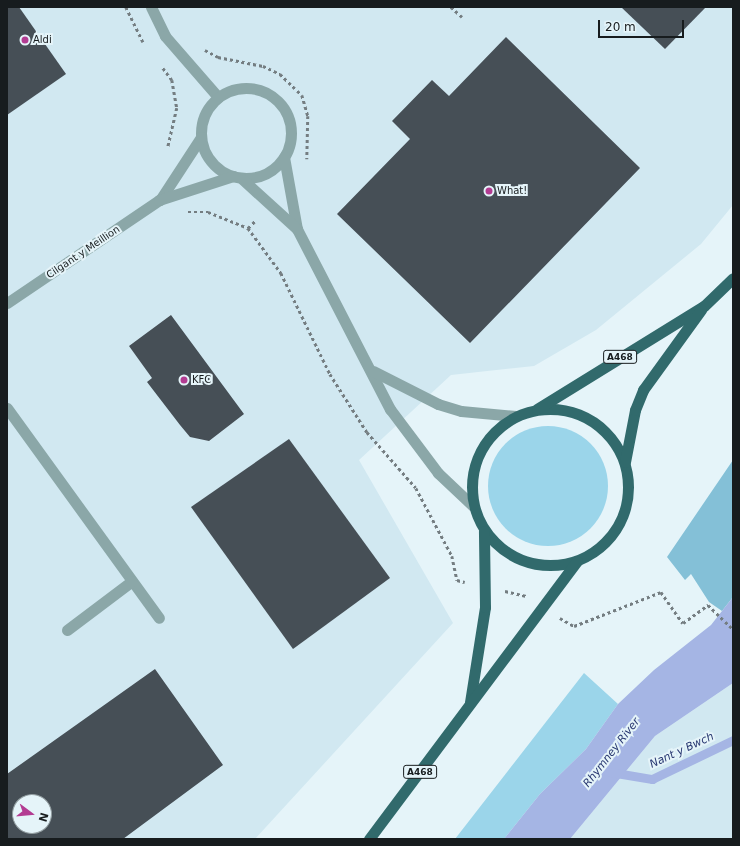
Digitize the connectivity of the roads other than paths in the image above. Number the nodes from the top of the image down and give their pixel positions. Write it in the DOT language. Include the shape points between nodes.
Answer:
graph roads {
  1 [pos="151,7"];
  2 [pos="218,97"];
  3 [pos="201,137"];
  4 [pos="284,157"];
  5 [pos="237,177"];
  6 [pos="159,200"];
  7 [pos="297,229"];
  8 [pos="733,278"];
  9 [pos="7,303"];
  10 [pos="704,306"];
  11 [pos="373,372"];
  12 [pos="7,408"];
  13 [pos="537,409"];
  14 [pos="516,416"];
  15 [pos="625,462"];
  16 [pos="473,506"];
  17 [pos="484,531"];
  18 [pos="577,561"];
  19 [pos="132,581"];
  20 [pos="160,618"];
  21 [pos="67,630"];
  22 [pos="469,705"];
  23 [pos="369,839"];
  1 -- 2 [label="street" via="165,36"];
  2 -- 3 [label="street" via="205,115"];
  2 -- 4 [label="street" via="244,88 270,95 281,105 291,131"];
  3 -- 5 [label="street" via="211,162"];
  3 -- 6 [label="street, Cilgant y Meillion"];
  4 -- 5 [label="street" via="266,174"];
  4 -- 7 [label="street"];
  5 -- 6 [label="street, Cilgant y Meillion" via="182,191"];
  5 -- 7 [label="street"];
  6 -- 9 [label="street, Cilgant y Meillion"];
  7 -- 11 [label="street"];
  8 -- 10 [label="main road, A468"];
  10 -- 13 [label="main road, A468"];
  10 -- 15 [label="main road, A468" via="643,390 635,410"];
  11 -- 14 [label="street" via="438,404 461,411"];
  11 -- 16 [label="street" via="402,428 438,473"];
  12 -- 19 [label="street"];
  13 -- 14 [label="main road"];
  13 -- 15 [label="main road" via="559,408 581,414 600,426 615,442"];
  14 -- 16 [label="main road" via="494,432 478,454 471,479"];
  15 -- 18 [label="main road" via="629,486 623,516 615,532 598,549"];
  16 -- 17 [label="main road"];
  17 -- 18 [label="main road" via="502,550 525,562 552,566"];
  17 -- 22 [label="main road, A468" via="486,586 482,640"];
  18 -- 22 [label="main road, A468"];
  19 -- 20 [label="street"];
  19 -- 21 [label="street"];
  22 -- 23 [label="main road, A468"];
}
